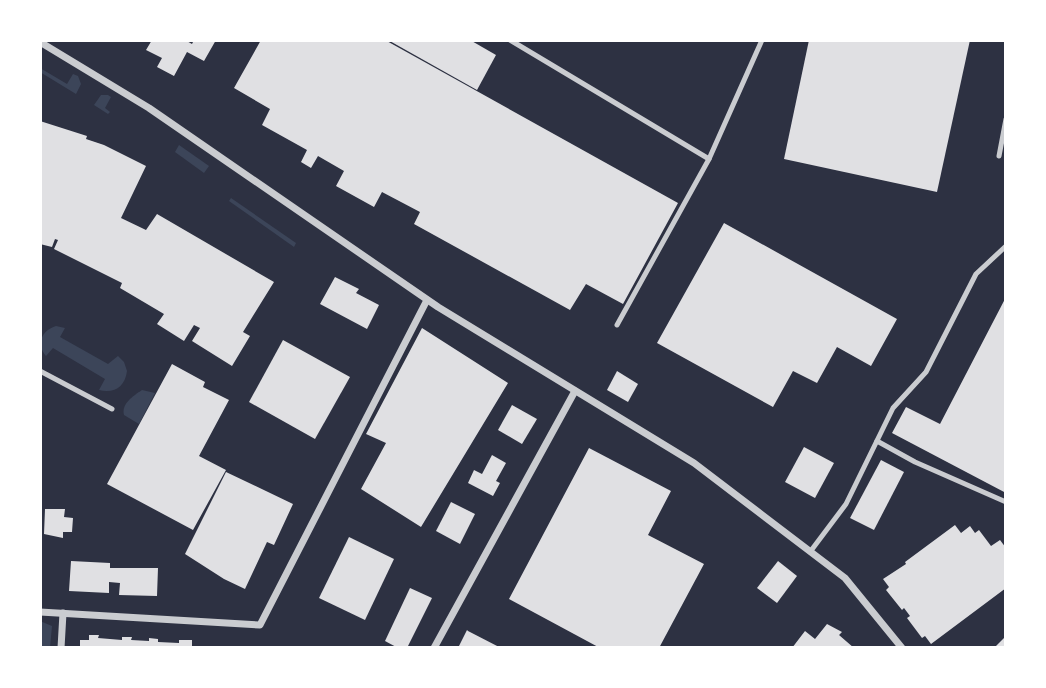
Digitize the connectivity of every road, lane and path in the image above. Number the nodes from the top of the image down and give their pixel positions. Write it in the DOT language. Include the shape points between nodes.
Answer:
graph roads {
  1 [pos="510,40"];
  2 [pos="762,40"];
  3 [pos="40,41"];
  4 [pos="1006,119"];
  5 [pos="999,156"];
  6 [pos="709,159"];
  7 [pos="1006,246"];
  8 [pos="427,300"];
  9 [pos="617,325"];
  10 [pos="40,371"];
  11 [pos="575,390"];
  12 [pos="112,409"];
  13 [pos="877,441"];
  14 [pos="1006,502"];
  15 [pos="810,552"];
  16 [pos="40,612"];
  17 [pos="63,613"];
  18 [pos="61,648"];
  19 [pos="434,648"];
  20 [pos="902,648"];
  1 -- 6 [label="lane"];
  2 -- 6 [label="lane"];
  3 -- 8 [label="street" via="149,108"];
  4 -- 5 [label="lane"];
  6 -- 9 [label="lane"];
  7 -- 13 [label="lane" via="976,274 926,372 893,408"];
  8 -- 11 [label="street"];
  8 -- 17 [label="street" via="260,625"];
  10 -- 12 [label="lane"];
  11 -- 15 [label="street" via="694,463"];
  11 -- 19 [label="street"];
  13 -- 14 [label="lane"];
  13 -- 15 [label="lane" via="846,504"];
  15 -- 20 [label="street" via="845,578"];
  16 -- 17 [label="street"];
  17 -- 18 [label="street"];
}
